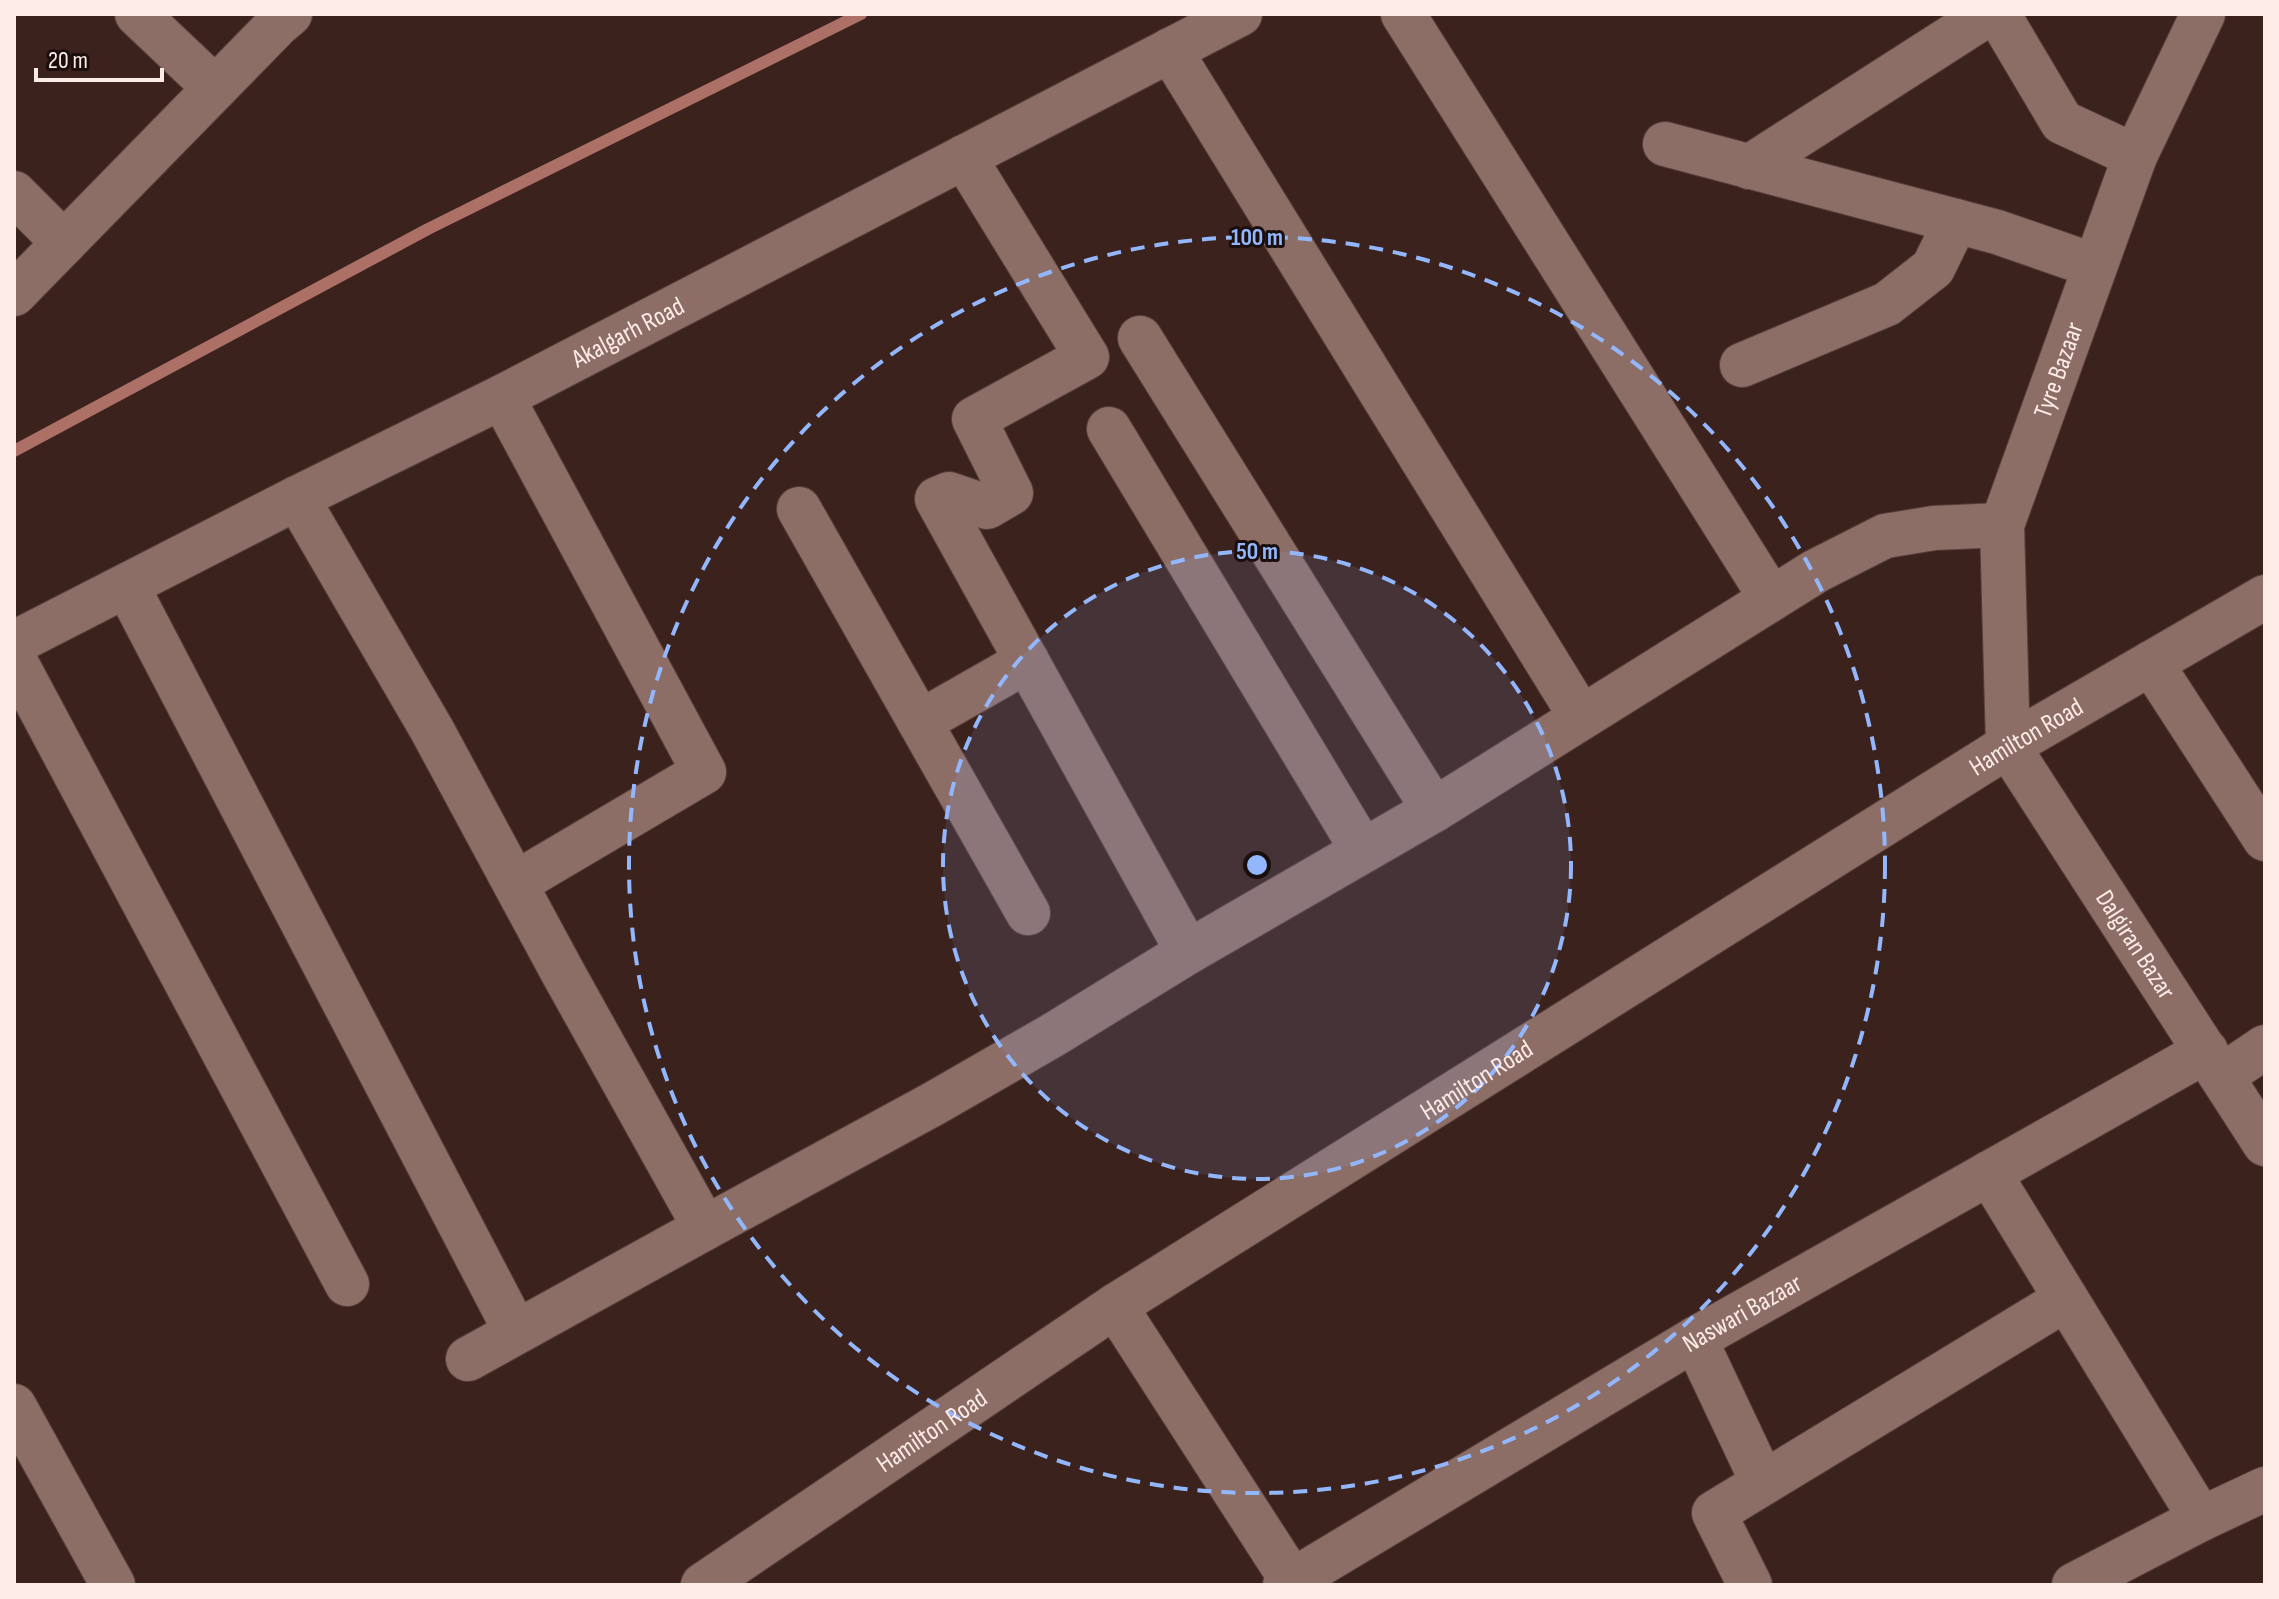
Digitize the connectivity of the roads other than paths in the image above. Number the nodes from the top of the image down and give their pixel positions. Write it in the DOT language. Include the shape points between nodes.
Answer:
graph roads {
  1 [pos="137,14"];
  2 [pos="290,14"];
  3 [pos="1240,14"];
  4 [pos="1403,14"];
  5 [pos="1988,14"];
  6 [pos="1998,14"];
  7 [pos="2203,14"];
  8 [pos="1170,50"];
  9 [pos="215,88"];
  10 [pos="1665,144"];
  11 [pos="2135,156"];
  12 [pos="964,157"];
  13 [pos="1749,167"];
  14 [pos="14,193"];
  15 [pos="1956,221"];
  16 [pos="64,243"];
  17 [pos="2095,266"];
  18 [pos="14,294"];
  19 [pos="1140,338"];
  20 [pos="1742,365"];
  21 [pos="502,397"];
  22 [pos="1109,429"];
  23 [pos="297,498"];
  24 [pos="799,509"];
  25 [pos="2002,525"];
  26 [pos="127,586"];
  27 [pos="2265,597"];
  28 [pos="1771,598"];
  29 [pos="14,643"];
  30 [pos="14,659"];
  31 [pos="1027,661"];
  32 [pos="2151,663"];
  33 [pos="1581,717"];
  34 [pos="920,722"];
  35 [pos="2008,746"];
  36 [pos="1434,810"];
  37 [pos="2265,839"];
  38 [pos="1363,851"];
  39 [pos="516,883"];
  40 [pos="1028,913"];
  41 [pos="1188,952"];
  42 [pos="2265,1047"];
  43 [pos="2214,1063"];
  44 [pos="2265,1144"];
  45 [pos="1989,1173"];
  46 [pos="705,1228"];
  47 [pos="347,1284"];
  48 [pos="2066,1299"];
  49 [pos="1115,1306"];
  50 [pos="516,1332"];
  51 [pos="1695,1339"];
  52 [pos="468,1359"];
  53 [pos="14,1406"];
  54 [pos="1763,1483"];
  55 [pos="2265,1489"];
  56 [pos="2201,1519"];
  57 [pos="1291,1583"];
  58 [pos="113,1585"];
  59 [pos="703,1585"];
  60 [pos="1750,1585"];
  61 [pos="2074,1585"];
  1 -- 9 [label="street"];
  2 -- 9 [label="street"];
  3 -- 8 [label="street, Akalgarh Road"];
  4 -- 28 [label="street"];
  5 -- 13 [label="street"];
  6 -- 11 [label="street" via="2062,122"];
  7 -- 11 [label="street, Tyre Bazaar"];
  8 -- 12 [label="street, Akalgarh Road"];
  8 -- 33 [label="street"];
  9 -- 16 [label="street"];
  10 -- 13 [label="street"];
  11 -- 17 [label="street, Tyre Bazaar"];
  12 -- 21 [label="street, Akalgarh Road"];
  12 -- 31 [label="street" via="1087,357 974,419 1011,493 987,507 949,494 937,499"];
  13 -- 15 [label="street"];
  14 -- 16 [label="street"];
  15 -- 17 [label="street"];
  15 -- 20 [label="street" via="1933,268 1887,304"];
  16 -- 18 [label="street"];
  17 -- 25 [label="street, Tyre Bazaar"];
  19 -- 36 [label="street"];
  21 -- 23 [label="street, Akalgarh Road"];
  21 -- 39 [label="street" via="704,772"];
  22 -- 38 [label="street"];
  23 -- 26 [label="street, Akalgarh Road"];
  23 -- 39 [label="street"];
  24 -- 34 [label="street"];
  25 -- 28 [label="street" via="1885,536"];
  25 -- 35 [label="street, Tyre Bazaar"];
  26 -- 29 [label="street, Akalgarh Road"];
  26 -- 50 [label="street"];
  27 -- 32 [label="street, Hamilton Road"];
  28 -- 33 [label="street"];
  30 -- 47 [label="street"];
  31 -- 34 [label="street"];
  31 -- 41 [label="street"];
  32 -- 35 [label="street, Hamilton Road"];
  32 -- 37 [label="street"];
  33 -- 36 [label="street"];
  34 -- 40 [label="street"];
  35 -- 43 [label="street, Dalgiran Bazar"];
  35 -- 49 [label="street, Hamilton Road"];
  36 -- 38 [label="street"];
  38 -- 41 [label="street"];
  39 -- 46 [label="street"];
  41 -- 46 [label="street" via="933,1104"];
  42 -- 43 [label="street, Naswari Bazaar"];
  43 -- 44 [label="street, Dalgiran Bazar"];
  43 -- 45 [label="street, Naswari Bazaar"];
  45 -- 48 [label="street"];
  45 -- 51 [label="street, Naswari Bazaar"];
  46 -- 50 [label="street"];
  48 -- 54 [label="street"];
  48 -- 56 [label="street"];
  49 -- 57 [label="street"];
  49 -- 59 [label="street, Hamilton Road"];
  50 -- 52 [label="street"];
  51 -- 54 [label="street"];
  51 -- 57 [label="street, Naswari Bazaar"];
  53 -- 58 [label="street"];
  54 -- 60 [label="street" via="1714,1513"];
  55 -- 56 [label="street"];
  56 -- 61 [label="street"];
}
